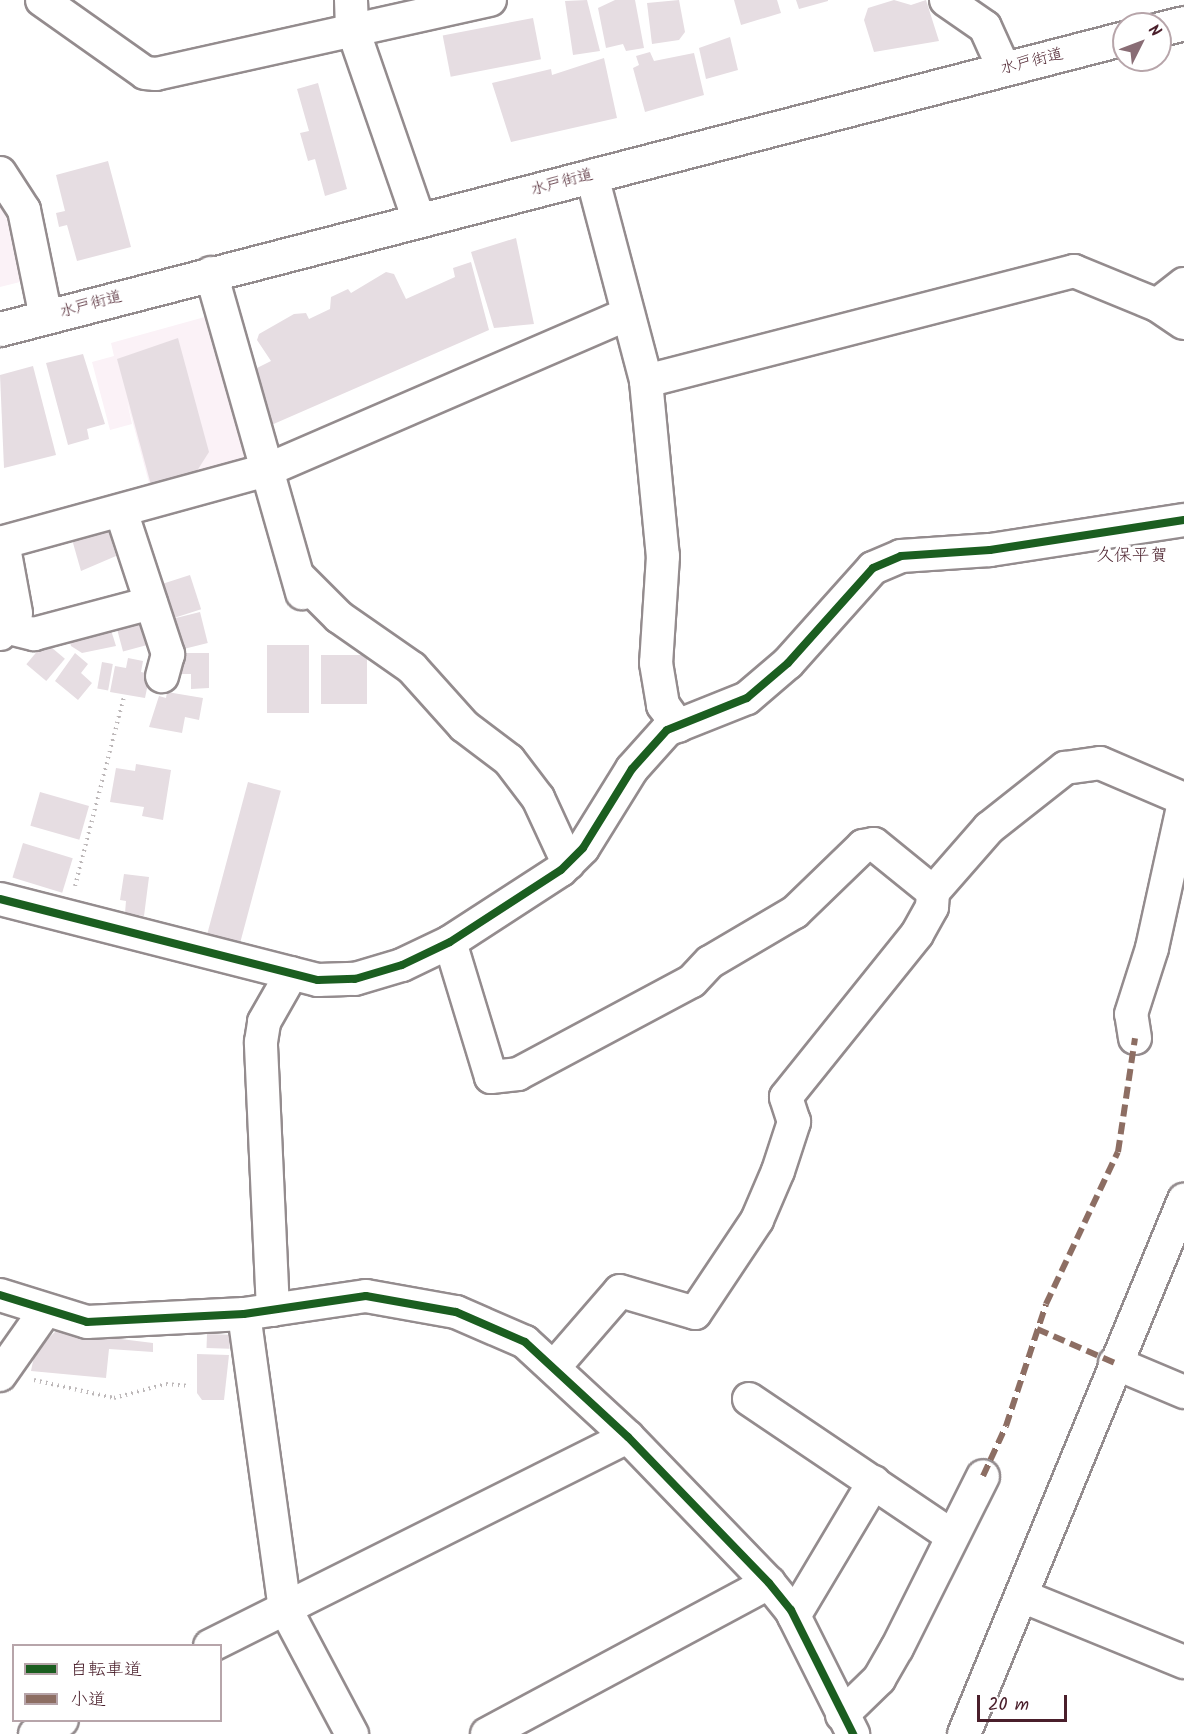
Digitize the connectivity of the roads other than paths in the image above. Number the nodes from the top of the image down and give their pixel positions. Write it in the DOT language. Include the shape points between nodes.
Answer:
graph roads {
  1 [pos="42,0"];
  2 [pos="490,0"];
  3 [pos="946,0"];
  4 [pos="351,14"];
  5 [pos="1112,41"];
  6 [pos="1004,69"];
  7 [pos="0,173"];
  8 [pos="592,176"];
  9 [pos="419,220"];
  10 [pos="211,273"];
  11 [pos="1184,284"];
  12 [pos="1157,305"];
  13 [pos="628,314"];
  14 [pos="46,317"];
  15 [pos="1184,323"];
  16 [pos="0,329"];
  17 [pos="646,381"];
  18 [pos="267,470"];
  19 [pos="121,511"];
  20 [pos="1184,520"];
  21 [pos="1,543"];
  22 [pos="151,603"];
  23 [pos="3,630"];
  24 [pos="162,676"];
  25 [pos="678,726"];
  26 [pos="1184,800"];
  27 [pos="568,863"];
  28 [pos="933,892"];
  29 [pos="0,899"];
  30 [pos="450,942"];
  31 [pos="292,973"];
  32 [pos="1135,1038"];
  33 [pos="1184,1200"];
  34 [pos="0,1295"];
  35 [pos="45,1311"];
  36 [pos="259,1312"];
  37 [pos="1115,1363"];
  38 [pos="555,1366"];
  39 [pos="3,1371"];
  40 [pos="1184,1392"];
  41 [pos="749,1399"];
  42 [pos="628,1437"];
  43 [pos="983,1476"];
  44 [pos="874,1482"];
  45 [pos="952,1536"];
  46 [pos="770,1583"];
  47 [pos="1022,1596"];
  48 [pos="285,1608"];
  49 [pos="794,1616"];
  50 [pos="214,1644"];
  51 [pos="1184,1662"];
  52 [pos="58,1722"];
  53 [pos="848,1725"];
  54 [pos="35,1734"];
  55 [pos="352,1734"];
  56 [pos="487,1734"];
  57 [pos="964,1734"];
  1 -- 4 [label="street" via="145,73 156,74"];
  2 -- 4 [label="street"];
  3 -- 6 [label="street" via="985,27"];
  4 -- 9 [label="street"];
  5 -- 6 [label="highway, 水戸街道"];
  6 -- 8 [label="highway, 水戸街道"];
  7 -- 14 [label="street" via="24,210"];
  8 -- 9 [label="highway, 水戸街道"];
  8 -- 13 [label="street"];
  9 -- 10 [label="highway, 水戸街道"];
  10 -- 14 [label="highway, 水戸街道"];
  10 -- 18 [label="street"];
  11 -- 12 [label="street"];
  12 -- 15 [label="street"];
  12 -- 17 [label="street" via="1074,271"];
  13 -- 17 [label="street"];
  13 -- 18 [label="street"];
  14 -- 16 [label="highway, 水戸街道"];
  17 -- 25 [label="street" via="663,556 656,663 663,705"];
  18 -- 19 [label="street"];
  18 -- 27 [label="street" via="300,584 412,668 464,726 509,760 538,798"];
  19 -- 21 [label="street"];
  19 -- 22 [label="street"];
  20 -- 25 [label="street" via="990,550 901,556 858,578 788,663 747,698"];
  21 -- 23 [label="street" via="16,613"];
  22 -- 23 [label="street" via="34,634"];
  22 -- 24 [label="street" via="168,654"];
  25 -- 27 [label="street" via="667,730 645,752"];
  26 -- 28 [label="street" via="1116,767 1100,763 1065,768 989,828"];
  26 -- 32 [label="street" via="1152,948 1131,1014"];
  27 -- 30 [label="street"];
  28 -- 30 [label="street" via="874,844 863,846 795,912 710,962 692,981 518,1074 491,1077"];
  28 -- 38 [label="street" via="932,907 917,934 786,1097 794,1122 758,1220 695,1313 620,1291"];
  29 -- 31 [label="street"];
  30 -- 31 [label="street" via="355,979 318,980"];
  31 -- 36 [label="street" via="264,1022 261,1042"];
  33 -- 37 [label="street"];
  34 -- 35 [label="street"];
  35 -- 36 [label="street" via="87,1322"];
  35 -- 39 [label="street"];
  36 -- 38 [label="street" via="366,1296 411,1303 456,1312 525,1342"];
  36 -- 48 [label="street"];
  37 -- 40 [label="street"];
  37 -- 47 [label="street"];
  38 -- 42 [label="street"];
  41 -- 44 [label="street"];
  42 -- 46 [label="street"];
  42 -- 48 [label="street"];
  43 -- 45 [label="street"];
  44 -- 45 [label="street"];
  44 -- 49 [label="street"];
  45 -- 53 [label="street" via="879,1679"];
  46 -- 49 [label="street"];
  46 -- 56 [label="street"];
  47 -- 51 [label="street"];
  47 -- 57 [label="street"];
  48 -- 50 [label="street"];
  48 -- 55 [label="street"];
  49 -- 53 [label="street"];
  52 -- 54 [label="street"];
}
